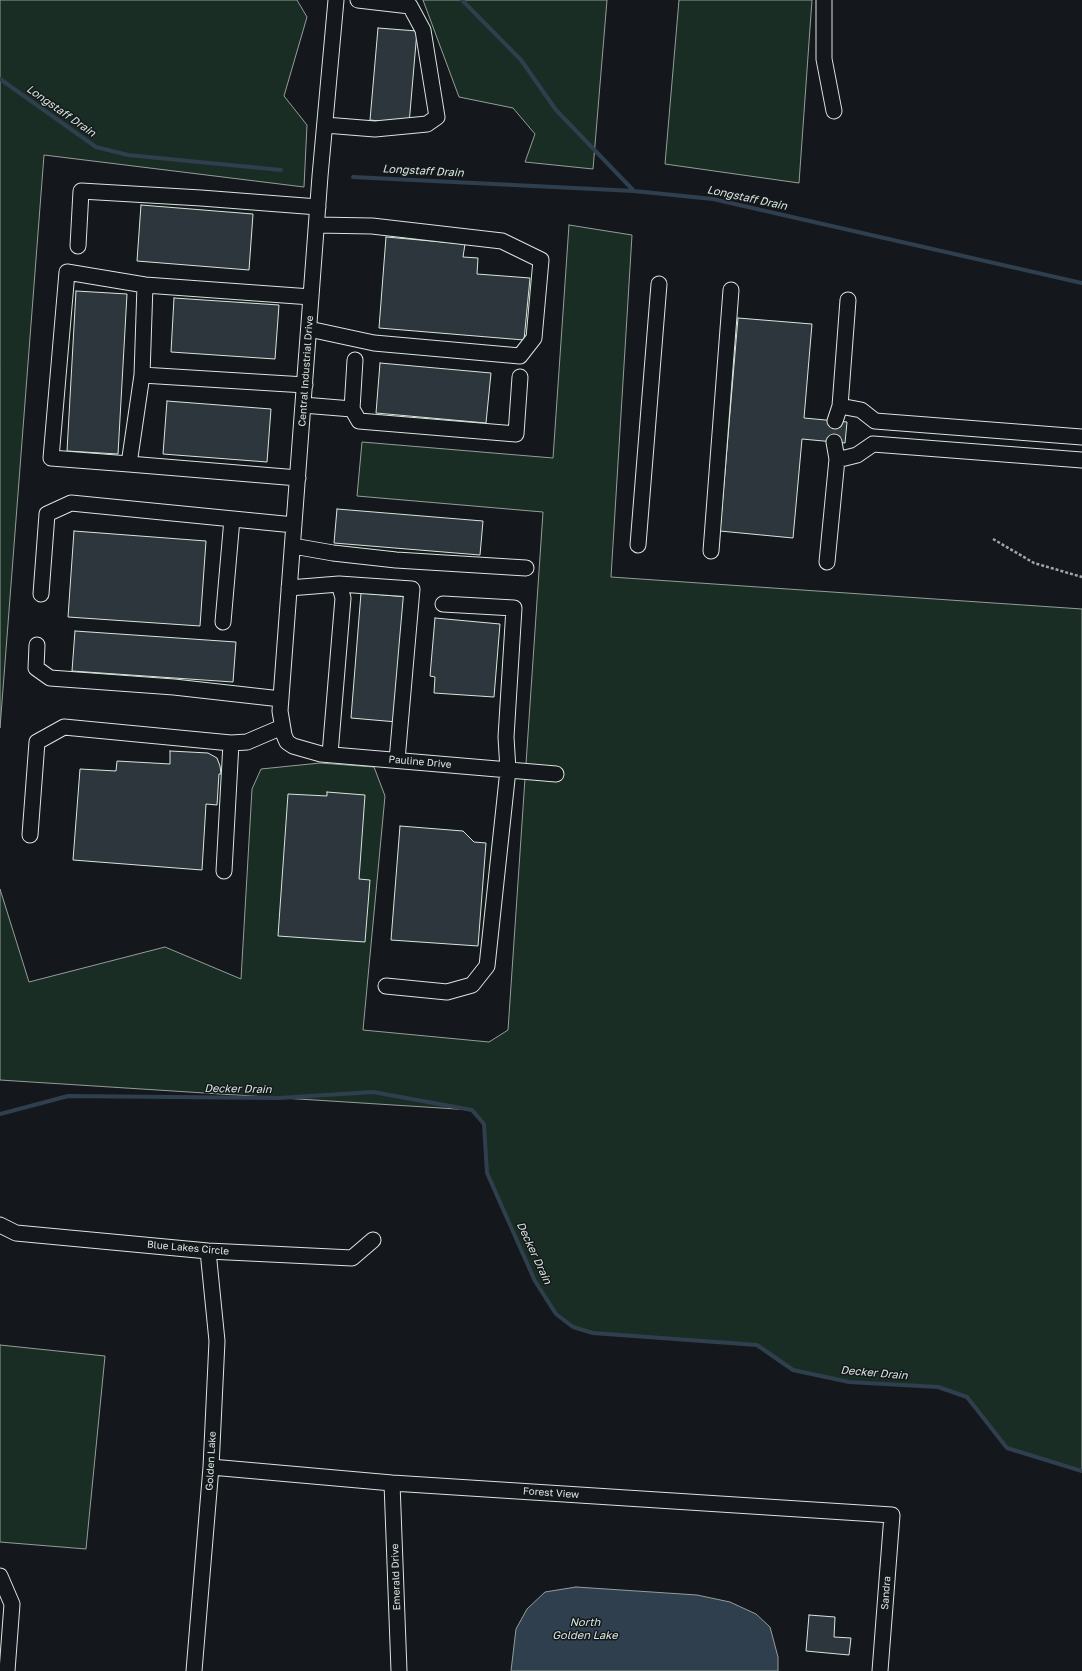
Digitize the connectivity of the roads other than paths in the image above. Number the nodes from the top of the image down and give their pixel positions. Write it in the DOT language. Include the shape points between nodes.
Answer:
graph roads {
  1 [pos="336,0"];
  2 [pos="358,0"];
  3 [pos="824,0"];
  4 [pos="834,110"];
  5 [pos="325,125"];
  6 [pos="318,207"];
  7 [pos="317,225"];
  8 [pos="78,246"];
  9 [pos="659,284"];
  10 [pos="145,285"];
  11 [pos="732,290"];
  12 [pos="311,297"];
  13 [pos="848,300"];
  14 [pos="309,329"];
  15 [pos="355,360"];
  16 [pos="142,375"];
  17 [pos="520,377"];
  18 [pos="305,385"];
  19 [pos="303,405"];
  20 [pos="840,406"];
  21 [pos="352,409"];
  22 [pos="875,420"];
  23 [pos="835,421"];
  24 [pos="980,429"];
  25 [pos="1056,435"];
  26 [pos="1082,437"];
  27 [pos="834,442"];
  28 [pos="873,444"];
  29 [pos="978,453"];
  30 [pos="1054,458"];
  31 [pos="837,459"];
  32 [pos="1082,460"];
  33 [pos="129,464"];
  34 [pos="298,478"];
  35 [pos="232,519"];
  36 [pos="294,525"];
  37 [pos="638,545"];
  38 [pos="293,546"];
  39 [pos="711,551"];
  40 [pos="827,562"];
  41 [pos="526,568"];
  42 [pos="339,584"];
  43 [pos="289,588"];
  44 [pos="41,594"];
  45 [pos="443,604"];
  46 [pos="223,622"];
  47 [pos="37,645"];
  48 [pos="281,699"];
  49 [pos="282,727"];
  50 [pos="287,742"];
  51 [pos="231,743"];
  52 [pos="330,754"];
  53 [pos="397,760"];
  54 [pos="508,770"];
  55 [pos="556,774"];
  56 [pos="30,834"];
  57 [pos="224,871"];
  58 [pos="386,986"];
  59 [pos="0,1225"];
  60 [pos="373,1240"];
  61 [pos="208,1251"];
  62 [pos="211,1467"];
  63 [pos="392,1483"];
  64 [pos="892,1515"];
  65 [pos="0,1576"];
  66 [pos="7,1671"];
  67 [pos="194,1671"];
  68 [pos="400,1671"];
  69 [pos="880,1671"];
  1 -- 5 [label="street, Central Industrial Drive"];
  2 -- 5 [label="street" via="410,6 423,30 437,117 427,124 375,129"];
  3 -- 4 [label="street" via="824,59"];
  5 -- 6 [label="street, Central Industrial Drive"];
  6 -- 7 [label="street, Central Industrial Drive"];
  6 -- 8 [label="street" via="81,191"];
  7 -- 12 [label="street, Central Industrial Drive"];
  7 -- 14 [label="street" via="372,226 502,241 541,260 534,338 520,356 374,343"];
  9 -- 37 [label="street"];
  10 -- 12 [label="street"];
  10 -- 16 [label="street"];
  10 -- 33 [label="street" via="67,272 51,458"];
  11 -- 39 [label="street"];
  12 -- 14 [label="street, Central Industrial Drive"];
  13 -- 20 [label="street"];
  14 -- 18 [label="street, Central Industrial Drive"];
  15 -- 21 [label="street"];
  16 -- 18 [label="street"];
  16 -- 33 [label="street"];
  17 -- 21 [label="street" via="516,434 359,421"];
  18 -- 19 [label="street, Central Industrial Drive"];
  19 -- 21 [label="street"];
  19 -- 34 [label="street, Central Industrial Drive"];
  20 -- 22 [label="street" via="861,410"];
  20 -- 23 [label="street"];
  22 -- 24 [label="street"];
  22 -- 28 [label="street" via="879,428 878,438"];
  24 -- 25 [label="street"];
  24 -- 29 [label="street"];
  25 -- 26 [label="street"];
  25 -- 30 [label="street"];
  27 -- 31 [label="street"];
  28 -- 29 [label="street"];
  28 -- 31 [label="street" via="857,455"];
  29 -- 30 [label="street"];
  30 -- 32 [label="street"];
  31 -- 40 [label="street"];
  33 -- 34 [label="street"];
  34 -- 36 [label="street, Central Industrial Drive"];
  35 -- 36 [label="street"];
  35 -- 44 [label="street" via="71,503 47,514"];
  35 -- 46 [label="street"];
  36 -- 38 [label="street, Central Industrial Drive"];
  38 -- 41 [label="street" via="396,560"];
  38 -- 43 [label="street, Central Industrial Drive"];
  42 -- 43 [label="street"];
  42 -- 52 [label="street" via="343,598"];
  42 -- 53 [label="street" via="412,589"];
  43 -- 48 [label="street, Central Industrial Drive"];
  45 -- 54 [label="street" via="514,608 506,737"];
  47 -- 48 [label="street" via="36,668 50,678 174,687"];
  48 -- 49 [label="street, Central Industrial Drive"];
  49 -- 50 [label="street, Central Industrial Drive"];
  49 -- 51 [label="street" via="247,742"];
  50 -- 52 [label="street, Pauline Drive" via="301,749"];
  51 -- 56 [label="street" via="64,727 37,742"];
  51 -- 57 [label="street"];
  52 -- 53 [label="street, Pauline Drive"];
  53 -- 54 [label="street, Pauline Drive"];
  54 -- 55 [label="street, Pauline Drive"];
  54 -- 58 [label="street" via="487,966 472,985 447,992"];
  59 -- 61 [label="street, Blue Lakes Circle" via="16,1233"];
  60 -- 61 [label="street, Blue Lakes Circle" via="352,1258"];
  61 -- 62 [label="street, Golden Lake" via="217,1341"];
  62 -- 63 [label="street, Forest View"];
  62 -- 67 [label="street, Golden Lake"];
  63 -- 64 [label="street, Forest View"];
  63 -- 68 [label="street, Emerald Drive"];
  64 -- 69 [label="street, Sandra"];
  65 -- 66 [label="street" via="12,1604"];
}
